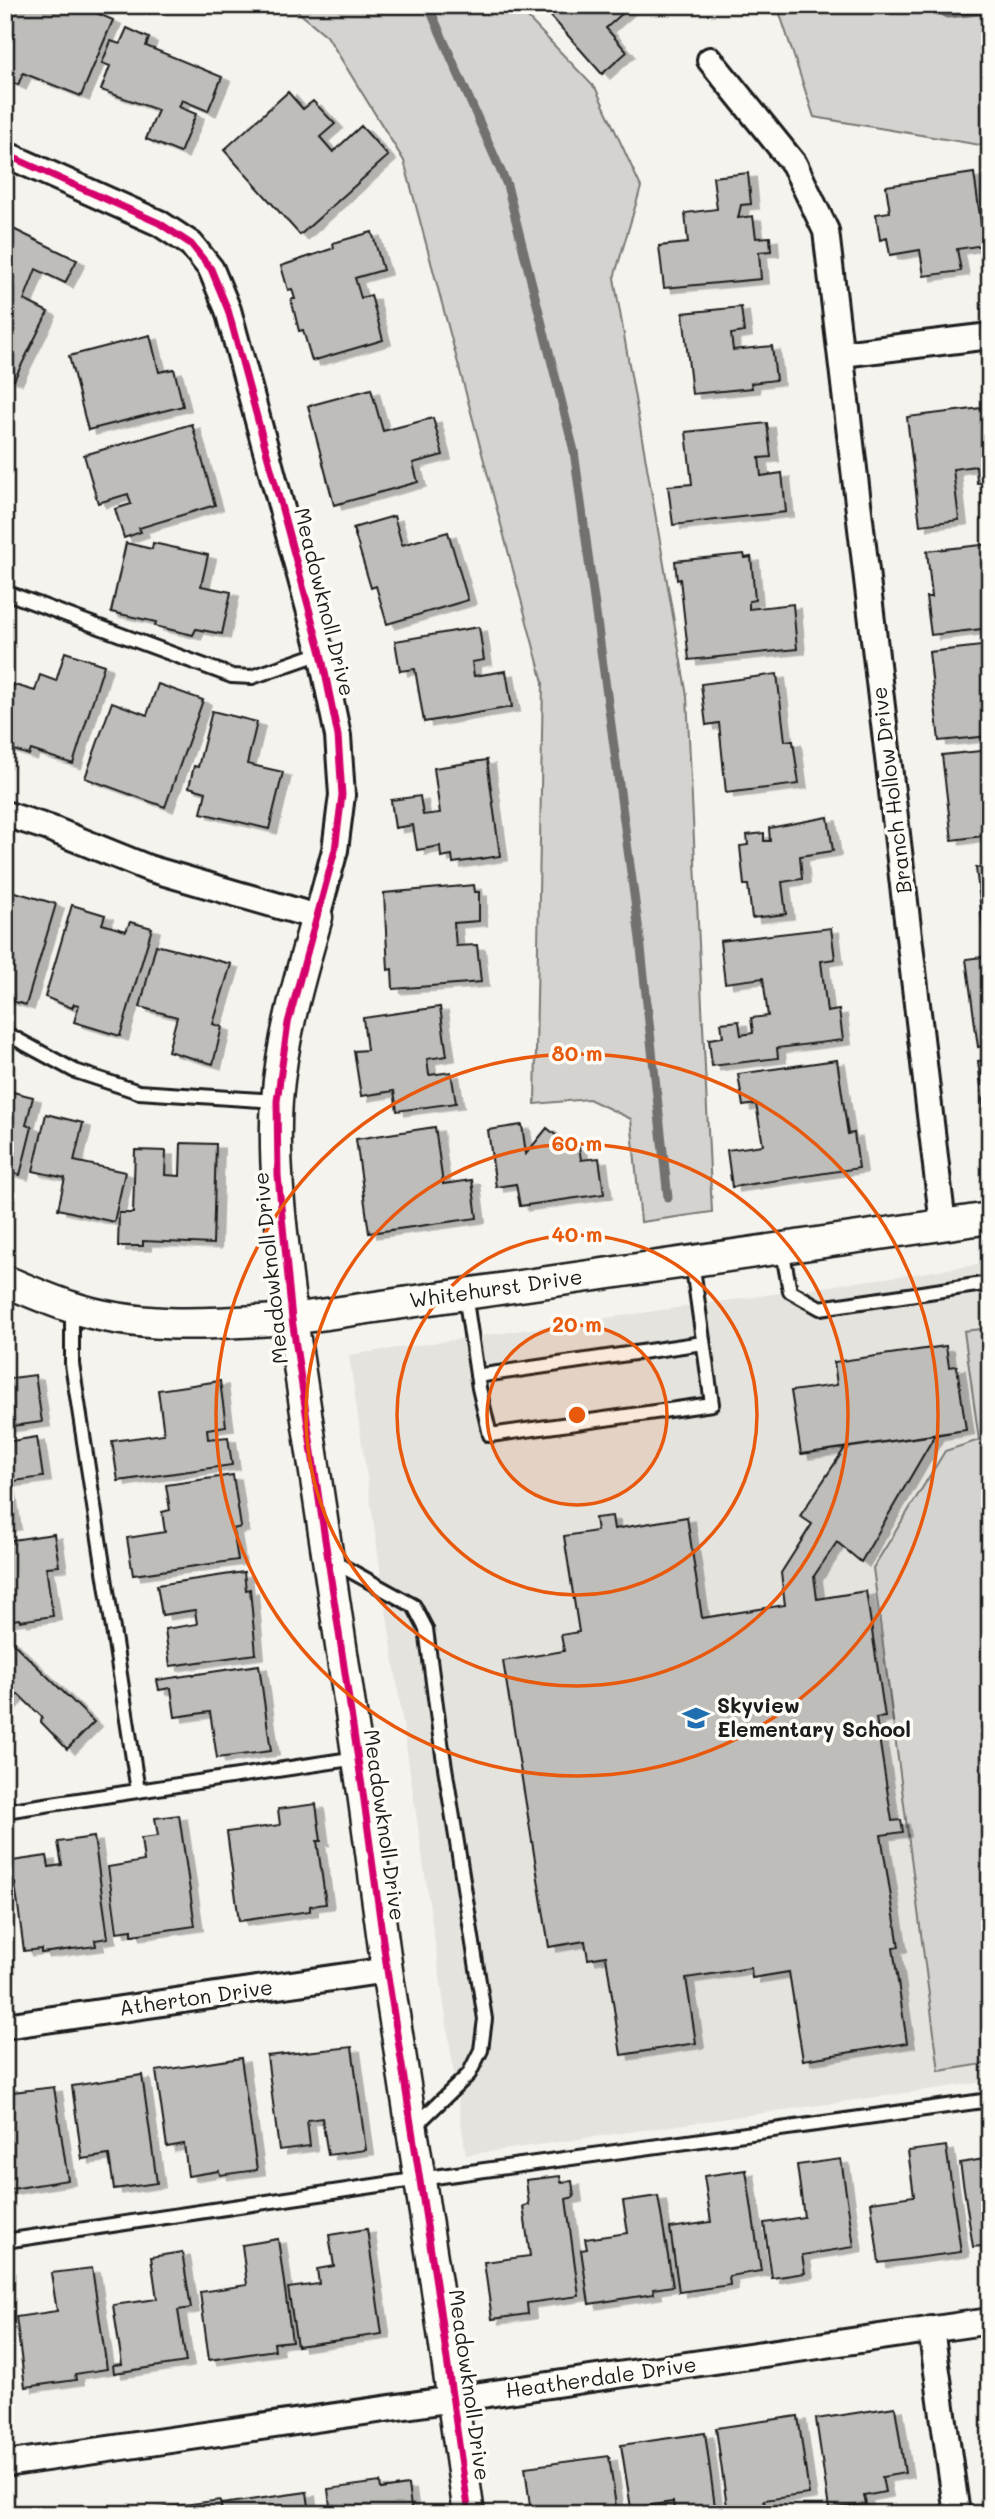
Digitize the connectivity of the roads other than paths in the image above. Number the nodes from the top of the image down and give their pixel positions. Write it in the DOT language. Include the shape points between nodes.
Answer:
graph roads {
  1 [pos="710,60"];
  2 [pos="5,154"];
  3 [pos="990,336"];
  4 [pos="842,354"];
  5 [pos="5,592"];
  6 [pos="321,653"];
  7 [pos="5,814"];
  8 [pos="317,917"];
  9 [pos="5,1033"];
  10 [pos="277,1101"];
  11 [pos="990,1218"];
  12 [pos="943,1225"];
  13 [pos="782,1249"];
  14 [pos="692,1261"];
  15 [pos="5,1281"];
  16 [pos="990,1283"];
  17 [pos="465,1294"];
  18 [pos="72,1308"];
  19 [pos="292,1319"];
  20 [pos="703,1343"];
  21 [pos="477,1376"];
  22 [pos="327,1558"];
  23 [pos="357,1758"];
  24 [pos="138,1791"];
  25 [pos="5,1811"];
  26 [pos="387,1970"];
  27 [pos="5,2026"];
  28 [pos="990,2100"];
  29 [pos="412,2129"];
  30 [pos="420,2179"];
  31 [pos="5,2241"];
  32 [pos="990,2321"];
  33 [pos="931,2329"];
  34 [pos="453,2400"];
  35 [pos="5,2465"];
  36 [pos="469,2514"];
  37 [pos="957,2514"];
  1 -- 4 [label="street, Branch Hollow Drive" via="793,164 826,231"];
  2 -- 6 [label="street, Meadowknoll Drive" via="159,223 191,244 211,270 228,310"];
  3 -- 4 [label="street"];
  4 -- 12 [label="street, Branch Hollow Drive"];
  5 -- 6 [label="lane" via="232,676 253,677"];
  6 -- 8 [label="street, Meadowknoll Drive" via="338,736 342,795 335,850"];
  7 -- 8 [label="street" via="148,868"];
  8 -- 10 [label="street, Meadowknoll Drive" via="288,1023"];
  9 -- 10 [label="lane" via="75,1071 139,1092"];
  10 -- 19 [label="street, Meadowknoll Drive" via="278,1175"];
  11 -- 12 [label="street, Whitehurst Drive"];
  12 -- 13 [label="street, Whitehurst Drive"];
  13 -- 14 [label="street, Whitehurst Drive"];
  13 -- 16 [label="lane" via="790,1291 820,1308"];
  14 -- 17 [label="street, Whitehurst Drive"];
  14 -- 20 [label="lane"];
  15 -- 18 [label="street, Whitehurst Drive"];
  17 -- 19 [label="street, Whitehurst Drive"];
  17 -- 21 [label="lane"];
  18 -- 19 [label="street, Whitehurst Drive" via="191,1325"];
  18 -- 24 [label="lane" via="72,1364"];
  19 -- 22 [label="street, Meadowknoll Drive"];
  20 -- 21 [label="lane"];
  20 -- 21 [label="lane" via="712,1404 490,1435"];
  22 -- 23 [label="street, Meadowknoll Drive"];
  22 -- 29 [label="lane" via="414,1606 426,1629 485,2019 481,2050 469,2074"];
  23 -- 24 [label="lane"];
  23 -- 26 [label="street, Meadowknoll Drive"];
  24 -- 25 [label="lane"];
  26 -- 27 [label="street, Atherton Drive"];
  26 -- 29 [label="street, Meadowknoll Drive"];
  28 -- 30 [label="lane"];
  29 -- 30 [label="street, Meadowknoll Drive"];
  30 -- 31 [label="lane"];
  30 -- 34 [label="street, Meadowknoll Drive"];
  32 -- 33 [label="street, Heatherdale Drive"];
  33 -- 34 [label="street, Heatherdale Drive"];
  33 -- 37 [label="street"];
  34 -- 35 [label="street, Heatherdale Drive"];
  34 -- 36 [label="street, Meadowknoll Drive"];
}
